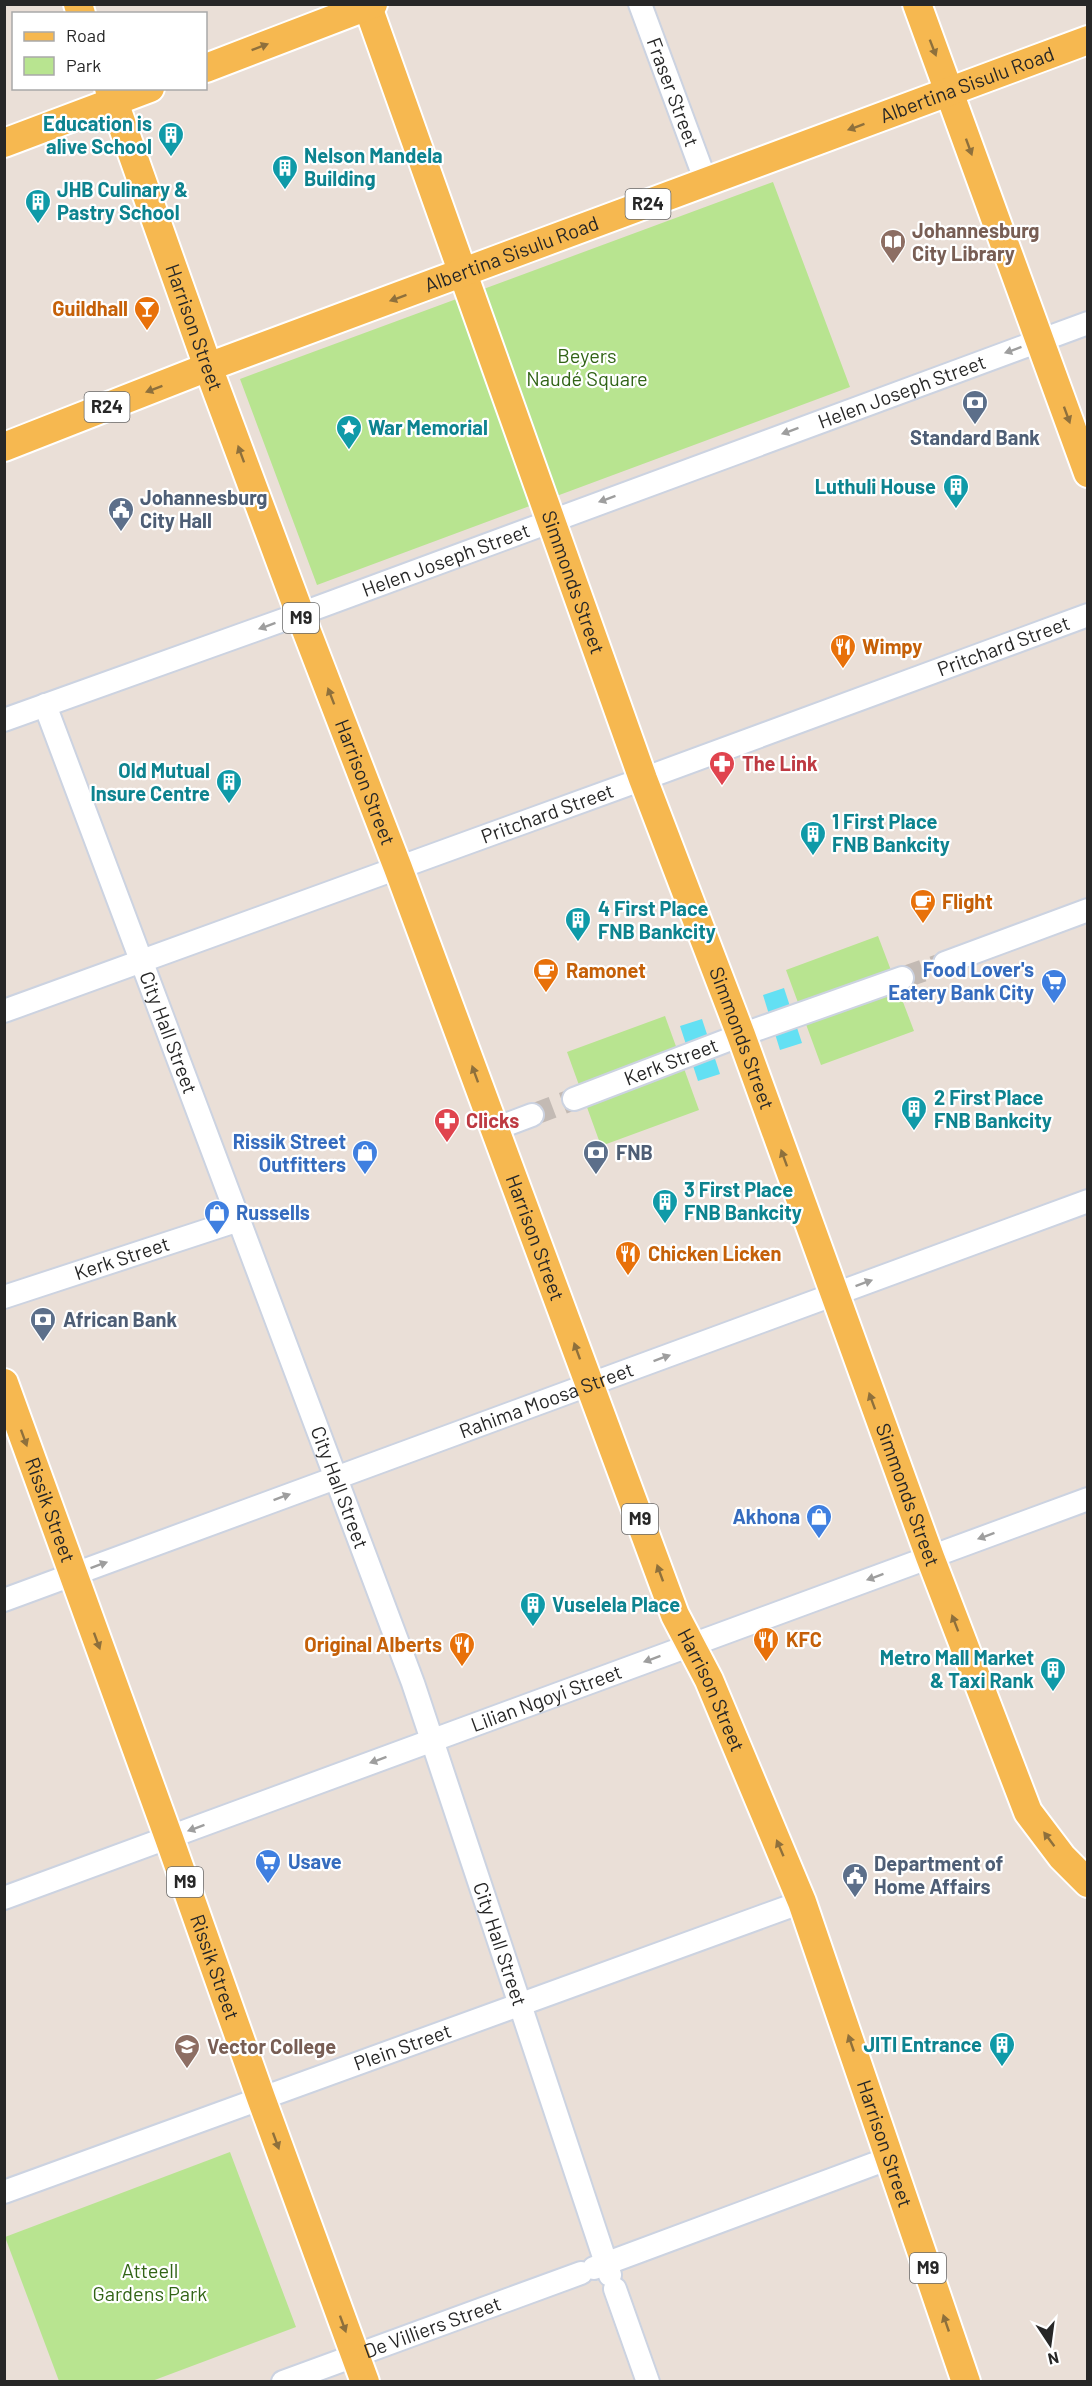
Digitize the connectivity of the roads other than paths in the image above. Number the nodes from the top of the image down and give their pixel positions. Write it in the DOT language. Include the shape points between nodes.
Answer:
graph roads {
  1 [pos="640,4"];
  2 [pos="916,4"];
  3 [pos="369,5"];
  4 [pos="1088,40"];
  5 [pos="207,68"];
  6 [pos="139,90"];
  7 [pos="949,92"];
  8 [pos="112,95"];
  9 [pos="4,143"];
  10 [pos="706,182"];
  11 [pos="462,275"];
  12 [pos="1088,323"];
  13 [pos="1040,341"];
  14 [pos="208,368"];
  15 [pos="4,447"];
  16 [pos="1088,473"];
  17 [pos="550,520"];
  18 [pos="300,614"];
  19 [pos="1088,615"];
  20 [pos="45,705"];
  21 [pos="4,720"];
  22 [pos="643,779"];
  23 [pos="398,868"];
  24 [pos="1088,910"];
  25 [pos="141,961"];
  26 [pos="945,963"];
  27 [pos="902,978"];
  28 [pos="4,1011"];
  29 [pos="741,1035"];
  30 [pos="574,1099"];
  31 [pos="532,1115"];
  32 [pos="495,1129"];
  33 [pos="1085,1208"];
  34 [pos="239,1220"];
  35 [pos="833,1294"];
  36 [pos="4,1298"];
  37 [pos="4,1383"];
  38 [pos="589,1384"];
  39 [pos="335,1477"];
  40 [pos="1088,1499"];
  41 [pos="930,1557"];
  42 [pos="73,1575"];
  43 [pos="4,1600"];
  44 [pos="690,1645"];
  45 [pos="433,1740"];
  46 [pos="170,1838"];
  47 [pos="1088,1883"];
  48 [pos="4,1898"];
  49 [pos="802,1902"];
  50 [pos="520,2007"];
  51 [pos="261,2098"];
  52 [pos="890,2158"];
  53 [pos="4,2192"];
  54 [pos="601,2274"];
  55 [pos="355,2355"];
  56 [pos="283,2382"];
  57 [pos="365,2382"];
  58 [pos="648,2382"];
  59 [pos="966,2382"];
  1 -- 10 [label="street, Fraser Street"];
  2 -- 7 [label="main road, one-way"];
  5 -- 3 [label="main road, one-way"];
  3 -- 11 [label="main road, Simmonds Street"];
  4 -- 7 [label="main road, Albertina Sisulu Road / R24"];
  6 -- 8 [label="main road"];
  7 -- 10 [label="main road, Albertina Sisulu Road / R24, one-way"];
  7 -- 13 [label="main road, one-way"];
  8 -- 9 [label="main road"];
  8 -- 14 [label="main road, Harrison Street / M9"];
  10 -- 11 [label="main road, Albertina Sisulu Road / R24"];
  11 -- 14 [label="main road, Albertina Sisulu Road / R24, one-way"];
  11 -- 17 [label="main road, Simmonds Street"];
  12 -- 13 [label="street, Helen Joseph Street"];
  13 -- 16 [label="main road, one-way"];
  13 -- 17 [label="street, Helen Joseph Street, one-way"];
  14 -- 15 [label="main road, Albertina Sisulu Road / R24, one-way"];
  18 -- 14 [label="main road, Harrison Street / M9, one-way"];
  17 -- 18 [label="street, Helen Joseph Street"];
  17 -- 22 [label="main road, Simmonds Street"];
  18 -- 20 [label="street, Helen Joseph Street, one-way"];
  23 -- 18 [label="main road, Harrison Street / M9, one-way"];
  19 -- 22 [label="street, Pritchard Street"];
  20 -- 21 [label="street, Helen Joseph Street"];
  20 -- 25 [label="street, City Hall Street"];
  22 -- 23 [label="street, Pritchard Street"];
  22 -- 29 [label="main road, Simmonds Street"];
  23 -- 25 [label="street, Pritchard Street"];
  32 -- 23 [label="main road, Harrison Street / M9, one-way"];
  24 -- 26 [label="street"];
  25 -- 28 [label="street, Pritchard Street"];
  25 -- 34 [label="street, City Hall Street"];
  27 -- 29 [label="street, Kerk Street"];
  29 -- 30 [label="street, Kerk Street"];
  35 -- 29 [label="main road, Simmonds Street, one-way"];
  31 -- 32 [label="street"];
  38 -- 32 [label="main road, Harrison Street / M9, one-way"];
  35 -- 33 [label="street, Rahima Moosa Street, one-way"];
  34 -- 36 [label="street, Kerk Street"];
  34 -- 39 [label="street, City Hall Street"];
  38 -- 35 [label="street, Rahima Moosa Street, one-way"];
  41 -- 35 [label="main road, Simmonds Street, one-way"];
  37 -- 42 [label="main road, Rissik Street / M9, one-way"];
  38 -- 39 [label="street, Rahima Moosa Street"];
  44 -- 38 [label="main road, Harrison Street / M9, one-way" via="675,1615"];
  42 -- 39 [label="street, Rahima Moosa Street, one-way"];
  39 -- 45 [label="street, City Hall Street"];
  40 -- 41 [label="street, Lilian Ngoyi Street, one-way"];
  41 -- 44 [label="street, Lilian Ngoyi Street, one-way"];
  47 -- 41 [label="main road, Simmonds Street, one-way" via="1062,1857 1028,1812"];
  42 -- 43 [label="street, Rahima Moosa Street"];
  42 -- 46 [label="main road, Rissik Street / M9, one-way"];
  44 -- 45 [label="street, Lilian Ngoyi Street, one-way"];
  49 -- 44 [label="main road, Harrison Street / M9, one-way" via="709,1680"];
  45 -- 46 [label="street, Lilian Ngoyi Street, one-way"];
  45 -- 50 [label="street, City Hall Street"];
  46 -- 48 [label="street, Lilian Ngoyi Street"];
  46 -- 51 [label="main road, Rissik Street / M9"];
  49 -- 50 [label="street, Plein Street"];
  52 -- 49 [label="main road, Harrison Street / M9, one-way"];
  50 -- 51 [label="street, Plein Street"];
  50 -- 54 [label="street, City Hall Street"];
  51 -- 53 [label="street, Plein Street"];
  51 -- 55 [label="main road, Rissik Street / M9, one-way"];
  52 -- 54 [label="street, De Villiers Street"];
  59 -- 52 [label="main road, Harrison Street / M9, one-way"];
  54 -- 55 [label="street, De Villiers Street"];
  54 -- 58 [label="street, City Hall Street"];
  55 -- 56 [label="street, De Villiers Street"];
  55 -- 57 [label="main road, Rissik Street / M9"];
}
